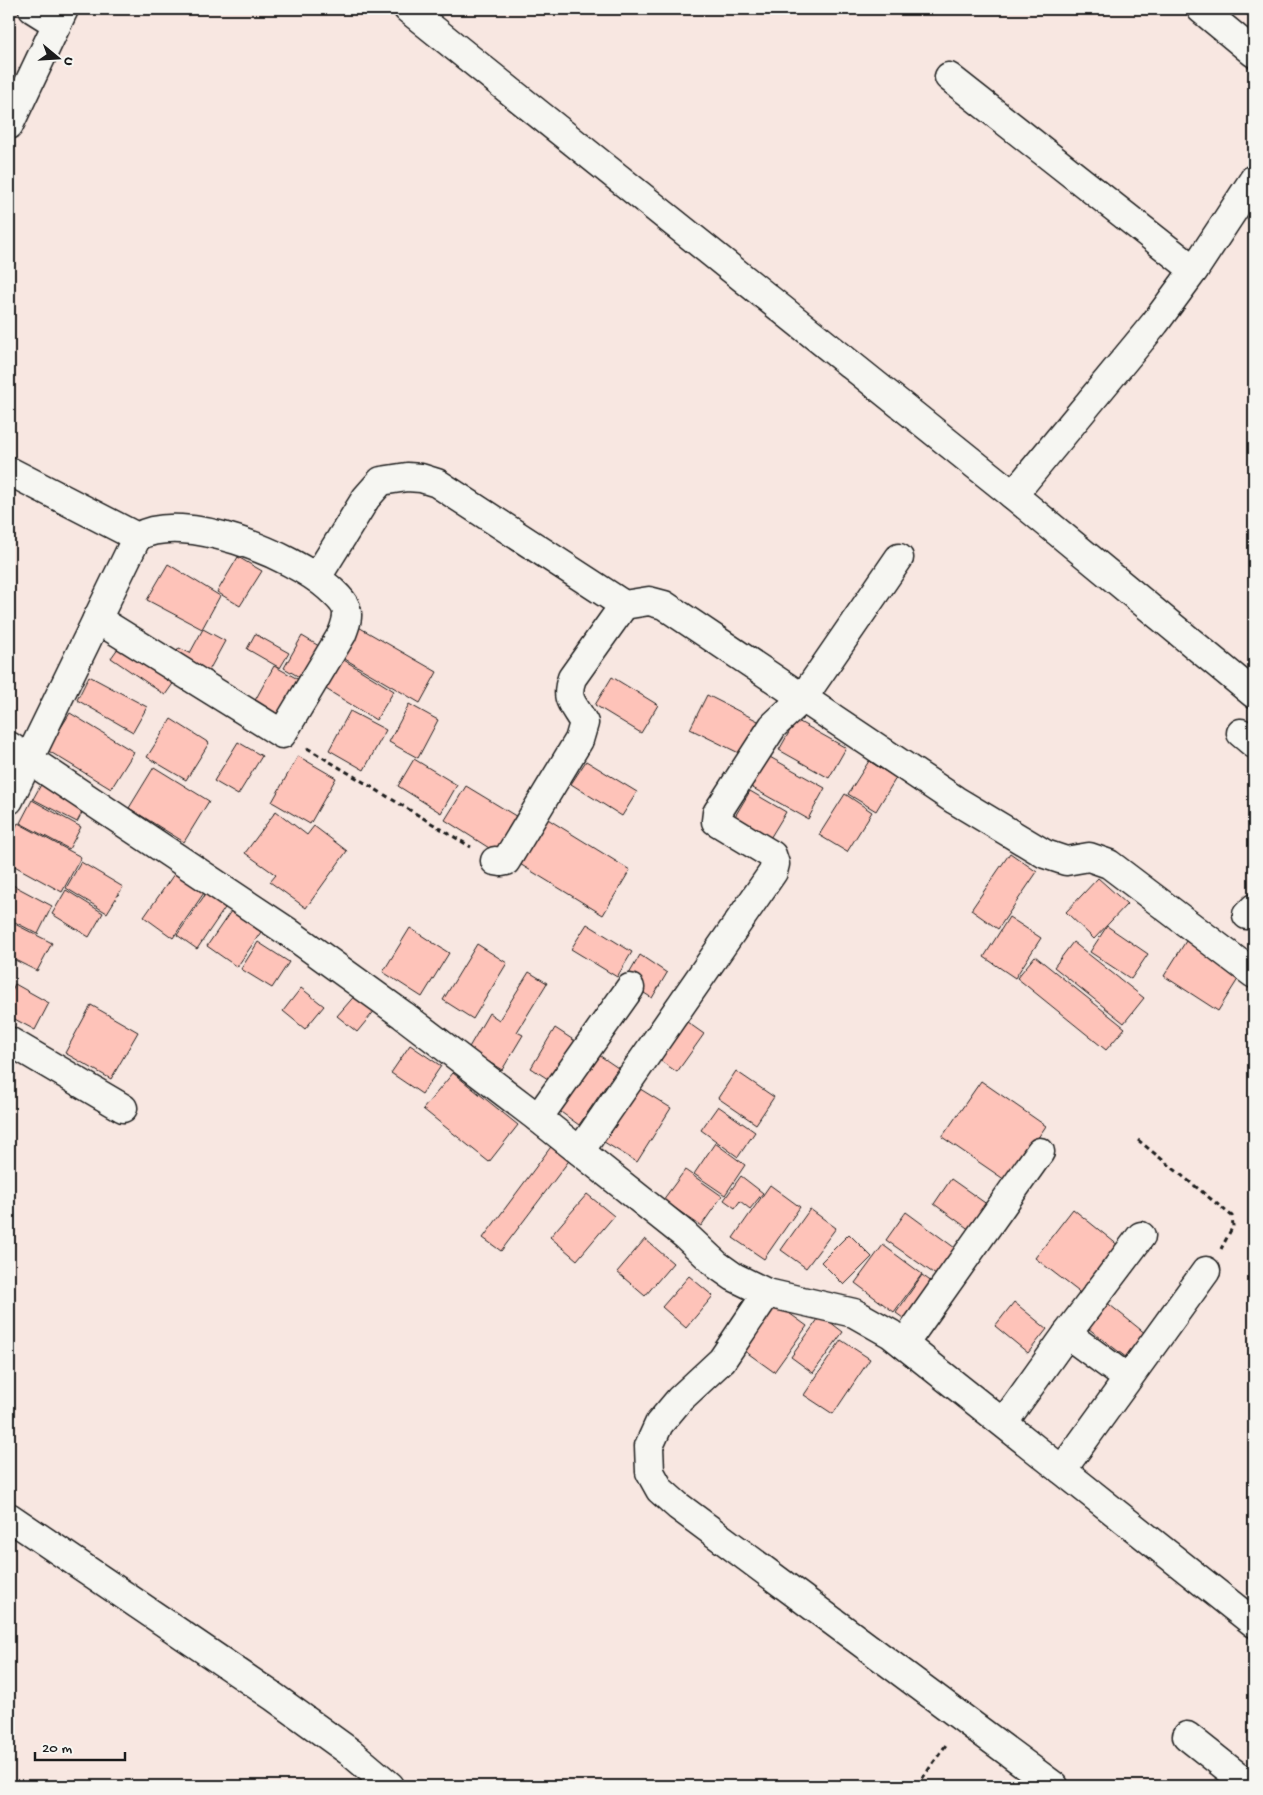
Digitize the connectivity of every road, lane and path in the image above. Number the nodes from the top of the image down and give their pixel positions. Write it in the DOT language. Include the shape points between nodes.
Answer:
graph roads {
  1 [pos="33,9"];
  2 [pos="408,9"];
  3 [pos="1200,9"];
  4 [pos="60,16"];
  5 [pos="1254,53"];
  6 [pos="949,77"];
  7 [pos="9,126"];
  8 [pos="1254,179"];
  9 [pos="1194,270"];
  10 [pos="9,471"];
  11 [pos="1013,495"];
  12 [pos="137,537"];
  13 [pos="899,558"];
  14 [pos="317,577"];
  15 [pos="624,605"];
  16 [pos="97,619"];
  17 [pos="1254,694"];
  18 [pos="802,699"];
  19 [pos="282,734"];
  20 [pos="18,752"];
  21 [pos="9,800"];
  22 [pos="495,861"];
  23 [pos="1254,974"];
  24 [pos="630,988"];
  25 [pos="9,1041"];
  26 [pos="123,1108"];
  27 [pos="538,1118"];
  28 [pos="1138,1140"];
  29 [pos="580,1151"];
  30 [pos="1040,1152"];
  31 [pos="1141,1236"];
  32 [pos="1206,1271"];
  33 [pos="767,1293"];
  34 [pos="1067,1334"];
  35 [pos="904,1344"];
  36 [pos="1128,1378"];
  37 [pos="1004,1422"];
  38 [pos="1062,1470"];
  39 [pos="9,1517"];
  40 [pos="1254,1622"];
  41 [pos="964,1719"];
  42 [pos="1187,1736"];
  43 [pos="390,1786"];
  44 [pos="917,1786"];
  45 [pos="1054,1786"];
  46 [pos="1250,1786"];
  1 -- 4 [label="street"];
  2 -- 11 [label="street"];
  3 -- 5 [label="street"];
  4 -- 7 [label="street"];
  6 -- 9 [label="street"];
  8 -- 9 [label="street"];
  9 -- 11 [label="street"];
  10 -- 12 [label="street"];
  11 -- 17 [label="street"];
  12 -- 14 [label="street" via="162,529 203,531 273,552"];
  12 -- 16 [label="street"];
  12 -- 20 [label="street"];
  13 -- 18 [label="street"];
  14 -- 15 [label="street" via="366,498 381,481 421,478 437,483"];
  14 -- 19 [label="street" via="342,600 347,621"];
  15 -- 18 [label="street" via="650,601 664,605"];
  15 -- 22 [label="street" via="572,678 568,690 570,702 584,723 579,740 506,861"];
  16 -- 19 [label="street"];
  16 -- 20 [label="street"];
  18 -- 23 [label="street" via="955,800 1045,854 1066,861 1089,857 1109,864"];
  18 -- 29 [label="street" via="774,726 715,817 772,855 775,864 772,872"];
  19 -- 22 [label="path"];
  20 -- 21 [label="street"];
  20 -- 27 [label="street" via="288,932"];
  24 -- 27 [label="street"];
  25 -- 26 [label="street"];
  27 -- 29 [label="street"];
  28 -- 32 [label="path" via="1232,1216 1233,1226 1227,1240"];
  29 -- 33 [label="street" via="734,1277"];
  30 -- 35 [label="street"];
  31 -- 34 [label="street"];
  32 -- 36 [label="street"];
  33 -- 35 [label="street" via="854,1313"];
  33 -- 41 [label="street" via="722,1360 680,1399 659,1424 650,1446 650,1472 660,1490 678,1506"];
  34 -- 36 [label="street"];
  34 -- 37 [label="street"];
  35 -- 37 [label="street"];
  36 -- 38 [label="street"];
  37 -- 38 [label="street"];
  38 -- 40 [label="street"];
  39 -- 43 [label="street" via="274,1697 350,1752"];
  41 -- 44 [label="path"];
  41 -- 45 [label="street"];
  42 -- 46 [label="street"];
}
